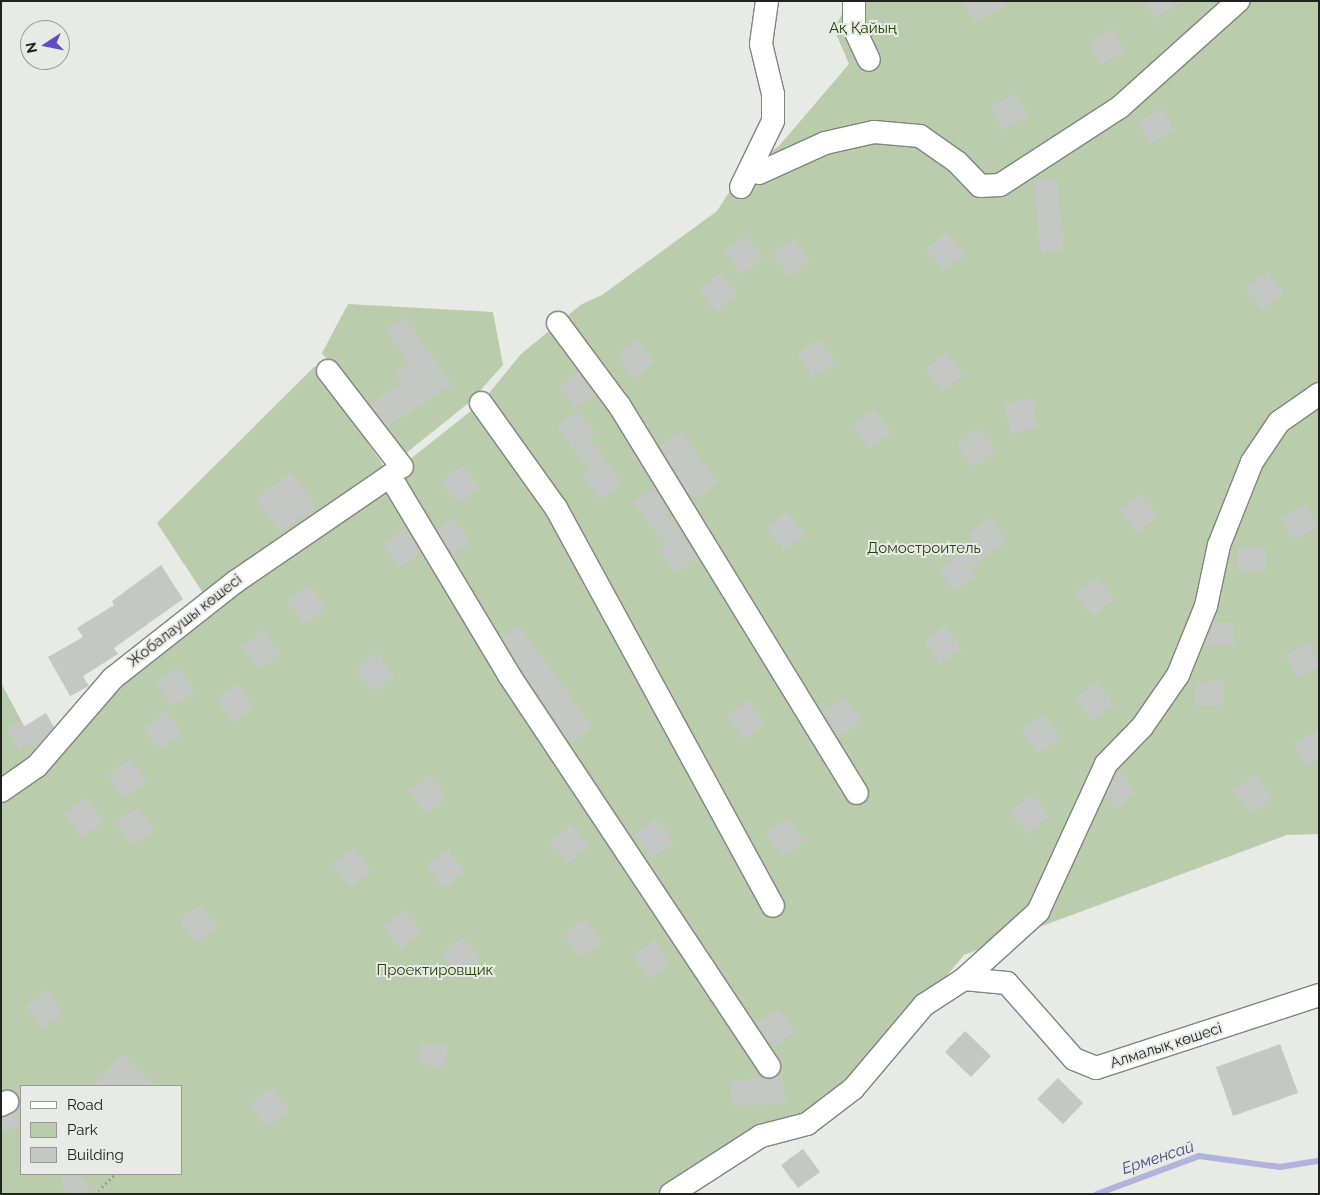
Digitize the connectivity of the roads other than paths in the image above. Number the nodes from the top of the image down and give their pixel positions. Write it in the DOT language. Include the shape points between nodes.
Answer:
graph roads {
  1 [pos="767,1"];
  2 [pos="854,1"];
  3 [pos="1238,1"];
  4 [pos="869,60"];
  5 [pos="558,323"];
  6 [pos="328,371"];
  7 [pos="1319,394"];
  8 [pos="481,403"];
  9 [pos="396,471"];
  10 [pos="1,791"];
  11 [pos="857,793"];
  12 [pos="773,906"];
  13 [pos="964,979"];
  14 [pos="1319,994"];
  15 [pos="769,1067"];
  16 [pos="671,1194"];
  1 -- 3 [label="street" via="761,44 773,94 773,121 750,180 825,143 874,132 920,136 957,162 980,186 1000,185 1120,107"];
  2 -- 4 [label="street" via="854,28"];
  5 -- 11 [label="street" via="619,405"];
  6 -- 9 [label="street"];
  7 -- 13 [label="street" via="1279,422 1252,462 1219,545 1206,606 1178,675 1142,727 1106,764 1038,912"];
  8 -- 12 [label="street" via="556,508"];
  9 -- 10 [label="street, Жобалаушы көшесі" via="235,582 113,678 36,766"];
  9 -- 15 [label="street" via="509,675"];
  13 -- 14 [label="street, Алмалық көшесі" via="1007,983 1074,1059 1096,1068"];
  13 -- 16 [label="street" via="924,1005 853,1089 807,1124 761,1136"];
}
